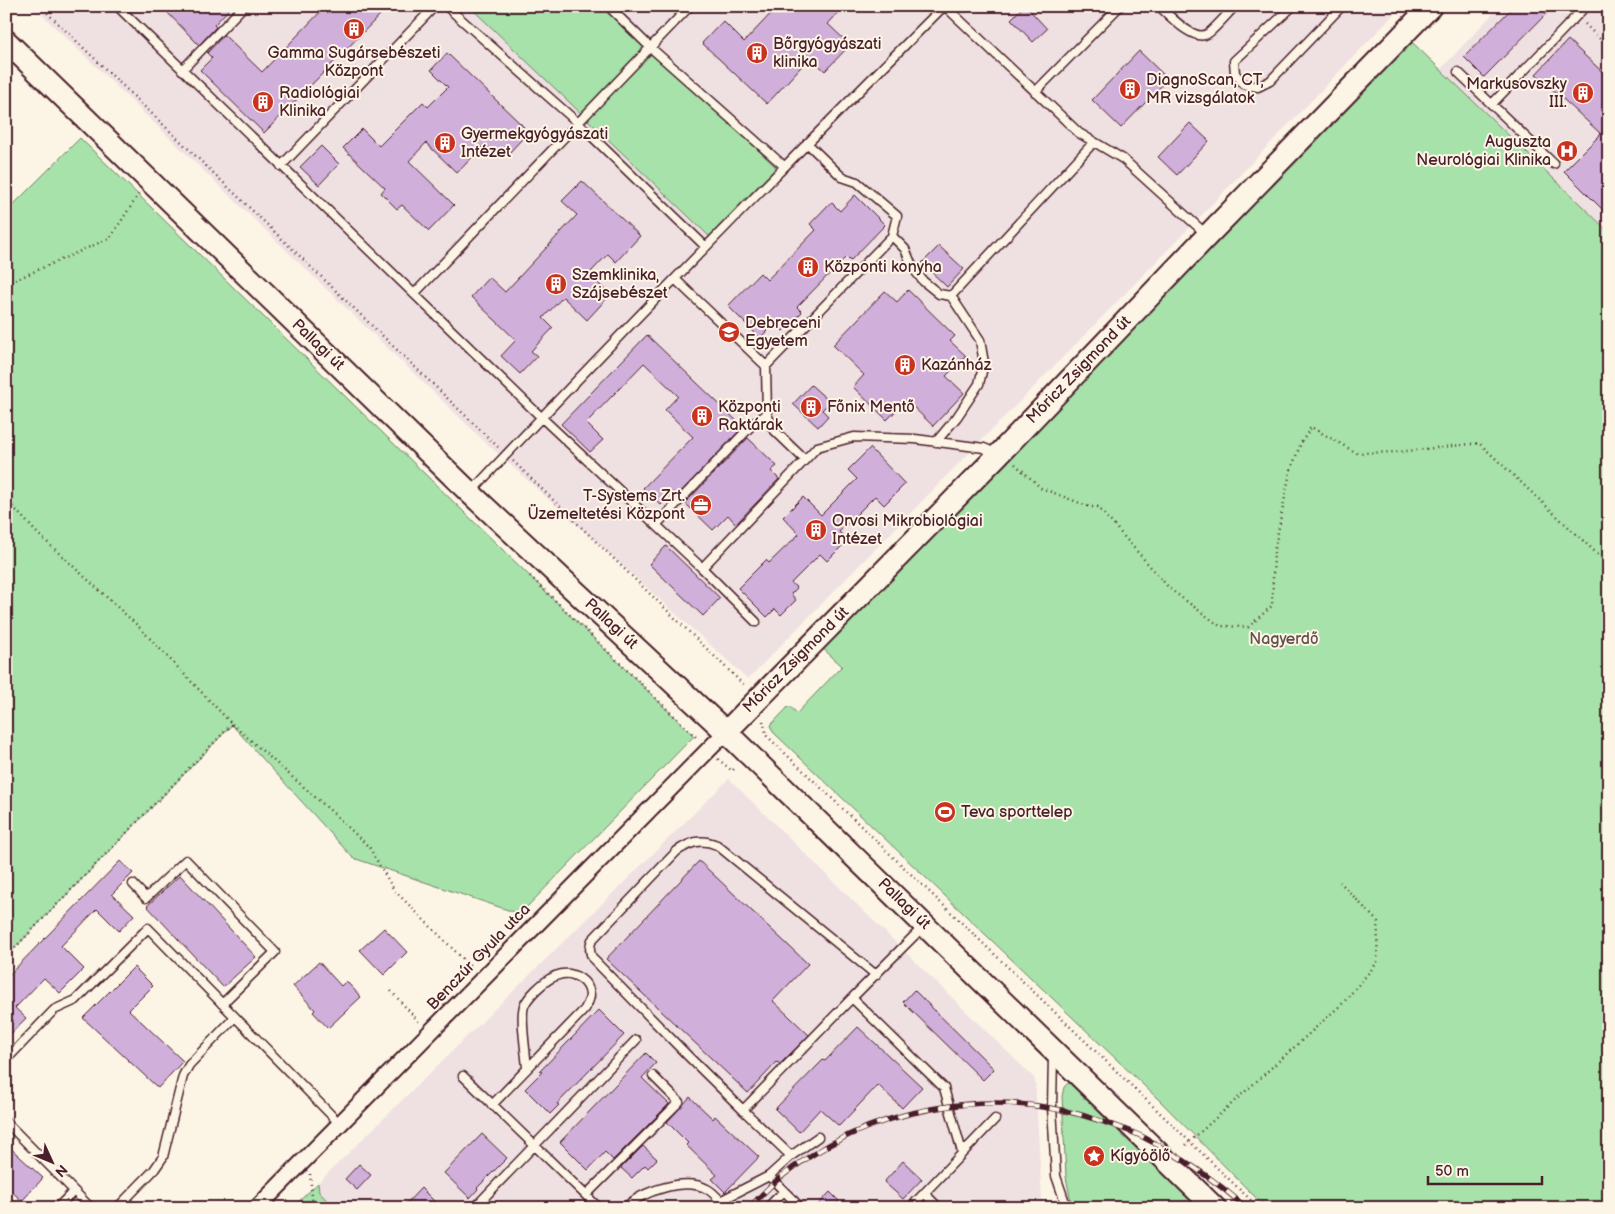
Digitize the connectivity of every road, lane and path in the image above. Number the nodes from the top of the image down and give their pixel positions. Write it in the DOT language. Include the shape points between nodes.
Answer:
graph roads {
  1 [pos="40,6"];
  2 [pos="117,6"];
  3 [pos="244,6"];
  4 [pos="435,6"];
  5 [pos="446,6"];
  6 [pos="608,6"];
  7 [pos="690,6"];
  8 [pos="944,6"];
  9 [pos="1120,6"];
  10 [pos="1159,6"];
  11 [pos="1235,6"];
  12 [pos="1293,6"];
  13 [pos="1342,6"];
  14 [pos="1431,6"];
  15 [pos="1586,6"];
  16 [pos="1576,16"];
  17 [pos="6,41"];
  18 [pos="650,47"];
  19 [pos="1609,48"];
  20 [pos="182,70"];
  21 [pos="1458,72"];
  22 [pos="1035,92"];
  23 [pos="1492,104"];
  24 [pos="577,122"];
  25 [pos="1094,142"];
  26 [pos="807,143"];
  27 [pos="1554,164"];
  28 [pos="281,166"];
  29 [pos="784,166"];
  30 [pos="145,176"];
  31 [pos="892,236"];
  32 [pos="1207,236"];
  33 [pos="706,246"];
  34 [pos="675,279"];
  35 [pos="6,284"];
  36 [pos="414,294"];
  37 [pos="951,296"];
  38 [pos="766,366"];
  39 [pos="768,414"];
  40 [pos="541,417"];
  41 [pos="936,442"];
  42 [pos="506,455"];
  43 [pos="805,460"];
  44 [pos="1006,460"];
  45 [pos="470,493"];
  46 [pos="6,499"];
  47 [pos="657,524"];
  48 [pos="1609,565"];
  49 [pos="702,568"];
  50 [pos="756,622"];
  51 [pos="750,707"];
  52 [pos="232,724"];
  53 [pos="726,732"];
  54 [pos="1340,882"];
  55 [pos="133,884"];
  56 [pos="925,925"];
  57 [pos="6,956"];
  58 [pos="876,974"];
  59 [pos="483,978"];
  60 [pos="391,991"];
  61 [pos="852,998"];
  62 [pos="222,1004"];
  63 [pos="235,1017"];
  64 [pos="429,1033"];
  65 [pos="636,1040"];
  66 [pos="1053,1050"];
  67 [pos="6,1060"];
  68 [pos="527,1068"];
  69 [pos="462,1076"];
  70 [pos="653,1076"];
  71 [pos="492,1105"];
  72 [pos="743,1110"];
  73 [pos="995,1119"];
  74 [pos="6,1122"];
  75 [pos="340,1124"];
  76 [pos="818,1137"];
  77 [pos="1190,1141"];
  78 [pos="1186,1145"];
  79 [pos="535,1146"];
  80 [pos="962,1152"];
  81 [pos="792,1156"];
  82 [pos="769,1176"];
  83 [pos="74,1191"];
  84 [pos="311,1191"];
  85 [pos="784,1191"];
  86 [pos="924,1193"];
  87 [pos="586,1196"];
  88 [pos="720,1201"];
  89 [pos="57,1208"];
  90 [pos="91,1208"];
  91 [pos="116,1208"];
  92 [pos="257,1208"];
  93 [pos="313,1208"];
  94 [pos="479,1208"];
  95 [pos="599,1208"];
  96 [pos="625,1208"];
  97 [pos="727,1208"];
  98 [pos="767,1208"];
  99 [pos="801,1208"];
  100 [pos="910,1208"];
  101 [pos="939,1208"];
  102 [pos="1067,1208"];
  103 [pos="1215,1208"];
  104 [pos="1259,1208"];
  1 -- 42 [label="path"];
  2 -- 20 [label="lane"];
  3 -- 20 [label="lane"];
  4 -- 28 [label="lane"];
  5 -- 24 [label="lane"];
  6 -- 18 [label="lane"];
  7 -- 18 [label="lane"];
  8 -- 22 [label="lane"];
  8 -- 26 [label="lane"];
  9 -- 22 [label="lane"];
  10 -- 11 [label="lane" via="1197,36 1207,35"];
  12 -- 13 [label="lane" via="1234,62 1235,73 1243,84 1258,87 1270,81"];
  14 -- 32 [label="street, Móricz Zsigmond út"];
  15 -- 16 [label="lane"];
  16 -- 19 [label="path"];
  16 -- 23 [label="lane"];
  17 -- 30 [label="street, Pallagi út"];
  18 -- 24 [label="lane"];
  18 -- 29 [label="lane"];
  20 -- 28 [label="lane"];
  21 -- 23 [label="lane"];
  22 -- 25 [label="lane" via="1079,133"];
  23 -- 27 [label="lane"];
  24 -- 33 [label="lane"];
  24 -- 36 [label="lane"];
  25 -- 32 [label="lane" via="1123,159"];
  25 -- 37 [label="lane"];
  26 -- 29 [label="lane"];
  26 -- 31 [label="lane" via="842,177 857,182 897,216"];
  28 -- 36 [label="lane"];
  29 -- 33 [label="lane"];
  30 -- 35 [label="path" via="139,195 110,238"];
  30 -- 45 [label="street, Pallagi út"];
  31 -- 37 [label="lane" via="905,249 923,281 939,294"];
  31 -- 38 [label="lane"];
  32 -- 44 [label="street, Móricz Zsigmond út"];
  33 -- 34 [label="lane"];
  34 -- 38 [label="lane"];
  34 -- 40 [label="lane"];
  36 -- 40 [label="lane"];
  37 -- 41 [label="lane" via="980,340 984,363 978,384"];
  38 -- 39 [label="lane"];
  39 -- 43 [label="lane" via="773,429"];
  39 -- 47 [label="lane" via="754,423"];
  40 -- 42 [label="lane"];
  40 -- 47 [label="lane"];
  41 -- 43 [label="lane" via="854,437 817,448"];
  41 -- 44 [label="lane" via="984,448"];
  42 -- 45 [label="lane"];
  42 -- 51 [label="path" via="750,691 742,700"];
  43 -- 49 [label="lane"];
  44 -- 48 [label="path" via="1041,488 1090,507 1098,507 1170,589 1220,626 1248,627 1272,606 1274,552 1290,472 1311,427 1357,453 1479,443"];
  44 -- 51 [label="street, Móricz Zsigmond út"];
  45 -- 53 [label="street, Pallagi út"];
  46 -- 52 [label="path" via="36,532 138,626"];
  47 -- 49 [label="lane"];
  49 -- 50 [label="lane"];
  51 -- 53 [label="street, Móricz Zsigmond út"];
  51 -- 77 [label="path" via="762,719 767,736"];
  52 -- 57 [label="path"];
  52 -- 59 [label="path" via="369,847 394,890"];
  53 -- 56 [label="street, Pallagi út"];
  53 -- 59 [label="street, Benczúr Gyula utca"];
  54 -- 77 [label="path" via="1378,922 1377,963 1343,1003"];
  55 -- 62 [label="lane" via="146,898 186,860 275,952"];
  56 -- 58 [label="lane"];
  56 -- 66 [label="street, Pallagi út"];
  58 -- 61 [label="lane"];
  58 -- 72 [label="lane" via="717,845 698,841 677,851 592,940 590,954"];
  59 -- 64 [label="street, Benczúr Gyula utca"];
  60 -- 64 [label="path"];
  61 -- 72 [label="lane"];
  61 -- 80 [label="lane" via="944,1088"];
  62 -- 63 [label="lane"];
  62 -- 67 [label="lane" via="148,928 76,1000 54,1010"];
  63 -- 75 [label="lane"];
  63 -- 91 [label="lane" via="189,1065 163,1158"];
  64 -- 75 [label="street, Benczúr Gyula utca"];
  65 -- 79 [label="lane"];
  66 -- 102 [label="lane" via="1056,1176"];
  66 -- 103 [label="street, Pallagi út"];
  68 -- 68 [label="lane" via="585,1009 590,993 582,979 572,974 555,976 529,997 523,1011"];
  68 -- 71 [label="lane"];
  69 -- 71 [label="lane"];
  70 -- 87 [label="lane" via="679,1102"];
  71 -- 79 [label="lane"];
  72 -- 81 [label="lane"];
  73 -- 80 [label="lane"];
  74 -- 83 [label="lane"];
  75 -- 92 [label="street, Benczúr Gyula utca"];
  76 -- 81 [label="lane"];
  77 -- 78 [label="path"];
  77 -- 104 [label="path"];
  79 -- 87 [label="lane"];
  79 -- 94 [label="lane" via="480,1202"];
  80 -- 86 [label="lane"];
  81 -- 82 [label="lane"];
  82 -- 85 [label="lane"];
  82 -- 88 [label="lane"];
  83 -- 89 [label="lane"];
  83 -- 90 [label="lane"];
  84 -- 93 [label="path"];
  85 -- 98 [label="lane"];
  85 -- 99 [label="lane"];
  86 -- 100 [label="lane"];
  86 -- 101 [label="lane"];
  87 -- 95 [label="lane"];
  88 -- 96 [label="lane" via="707,1189 678,1185 642,1196"];
  88 -- 97 [label="lane"];
}
